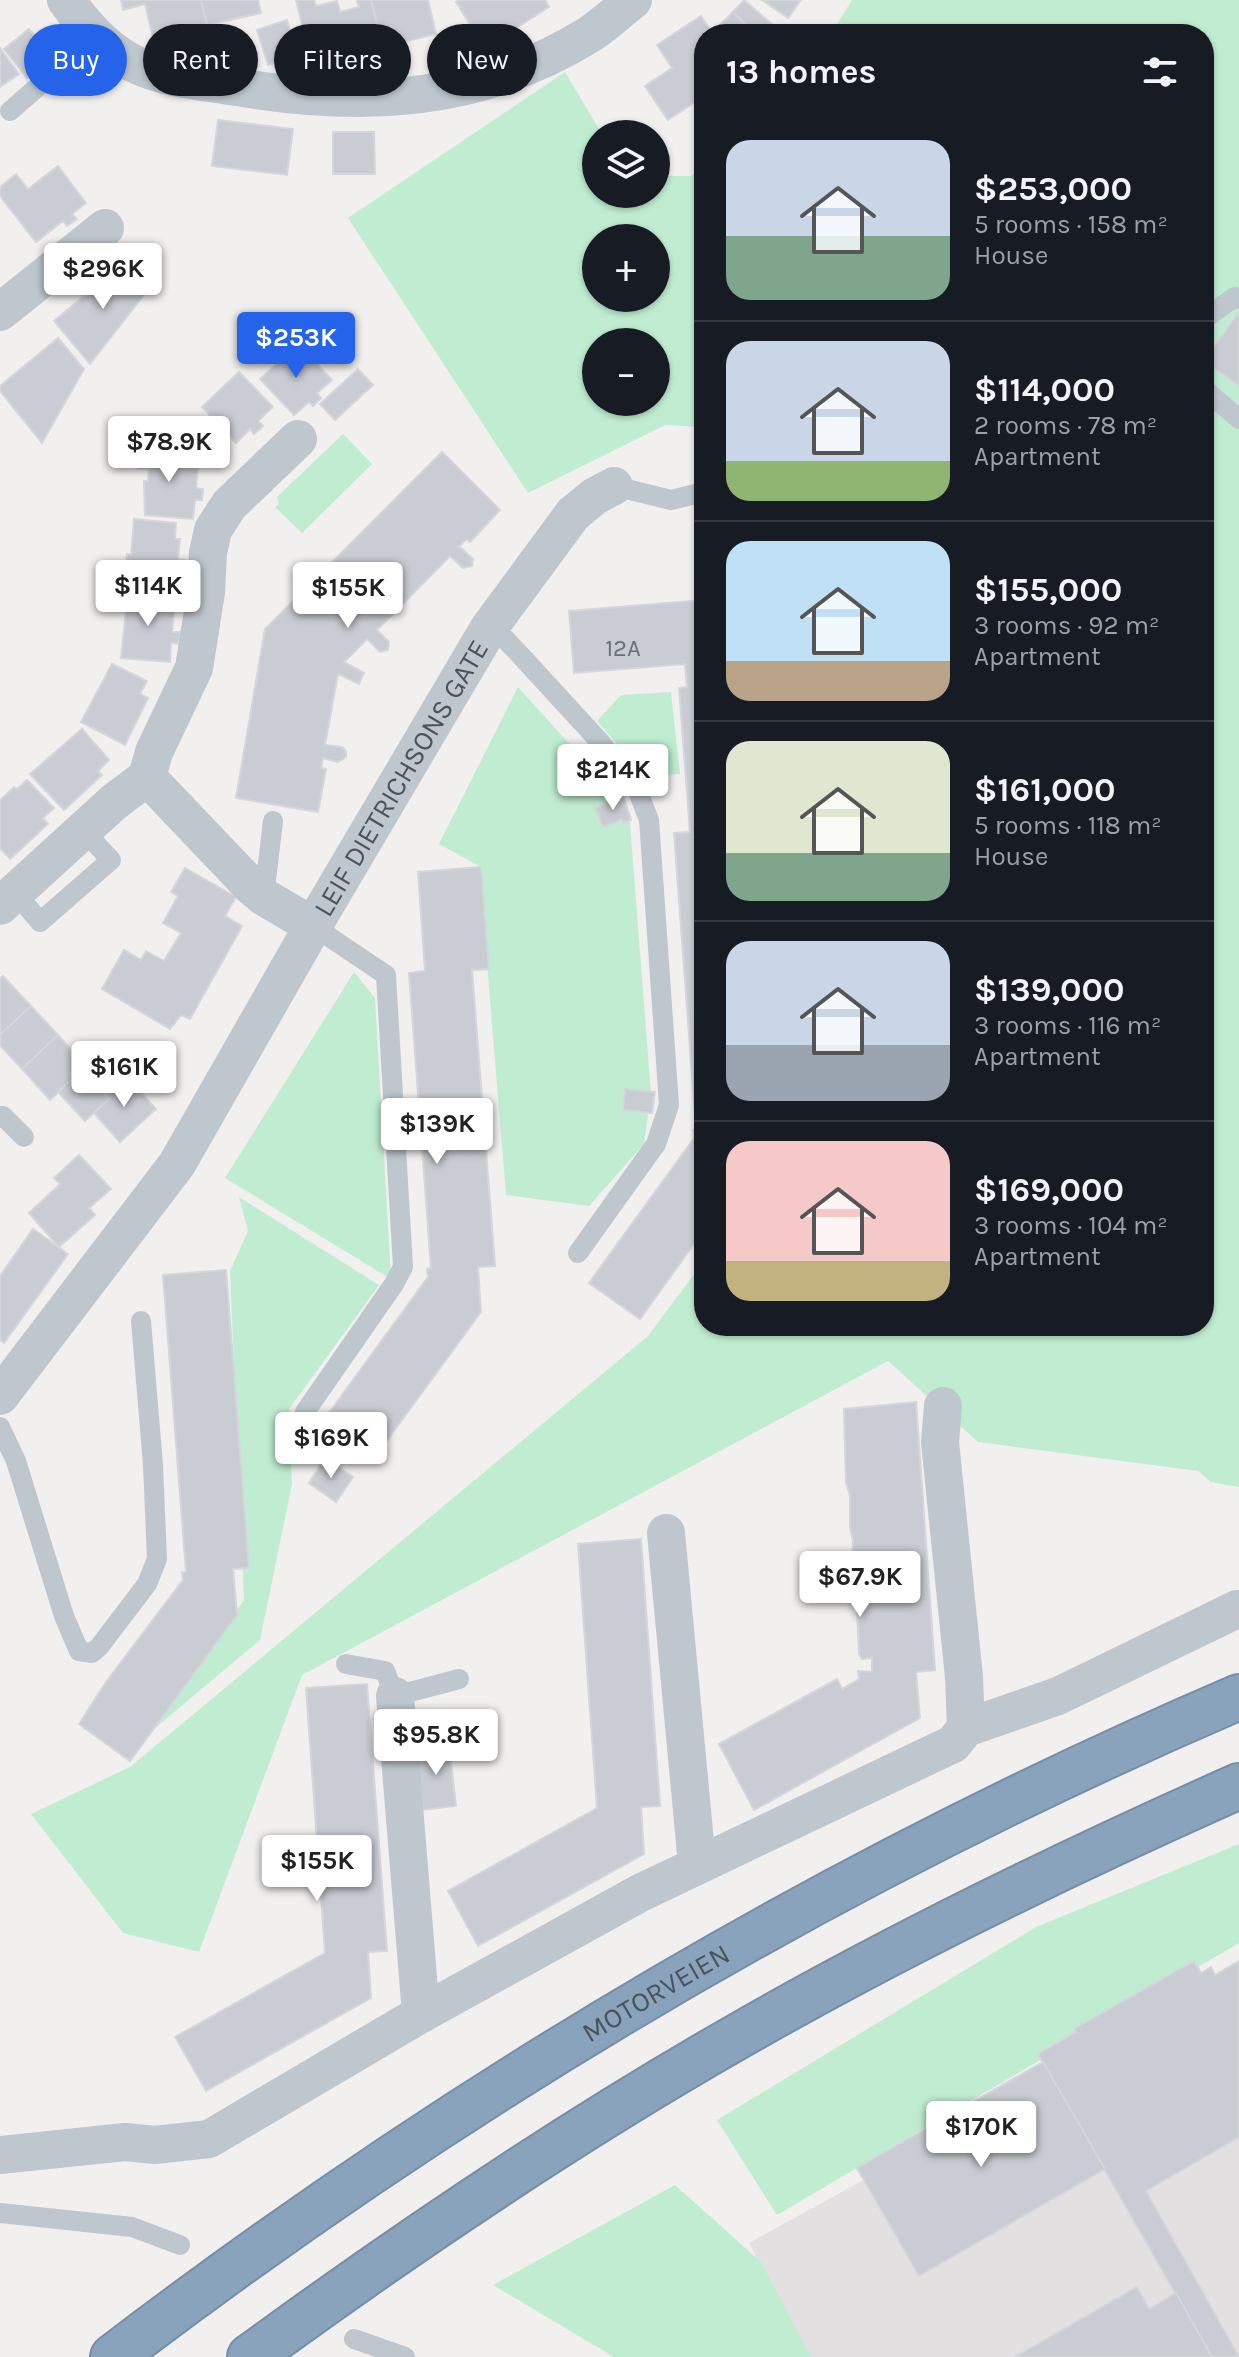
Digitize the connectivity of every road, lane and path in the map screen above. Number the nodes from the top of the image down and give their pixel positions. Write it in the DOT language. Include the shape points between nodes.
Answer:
graph roads {
  1 [pos="633,0"];
  2 [pos="75,13"];
  3 [pos="10,111"];
  4 [pos="105,228"];
  5 [pos="1239,299"];
  6 [pos="0,312"];
  7 [pos="1214,312"];
  8 [pos="1214,398"];
  9 [pos="1239,419"];
  10 [pos="298,439"];
  11 [pos="614,486"];
  12 [pos="694,494"];
  13 [pos="489,628"];
  14 [pos="147,777"];
  15 [pos="273,821"];
  16 [pos="264,897"];
  17 [pos="8,899"];
  18 [pos="313,926"];
  19 [pos="0,1116"];
  20 [pos="24,1137"];
  21 [pos="578,1253"];
  22 [pos="141,1321"];
  23 [pos="0,1396"];
  24 [pos="943,1406"];
  25 [pos="0,1427"];
  26 [pos="303,1447"];
  27 [pos="666,1533"];
  28 [pos="1237,1609"];
  29 [pos="346,1664"];
  30 [pos="459,1679"];
  31 [pos="395,1696"];
  32 [pos="1239,1697"];
  33 [pos="966,1728"];
  34 [pos="1239,1786"];
  35 [pos="697,1864"];
  36 [pos="421,2014"];
  37 [pos="0,2155"];
  38 [pos="0,2213"];
  39 [pos="180,2245"];
  40 [pos="354,2339"];
  41 [pos="113,2357"];
  42 [pos="250,2357"];
  43 [pos="405,2357"];
  1 -- 2 [label="street" via="590,34 523,67 427,94 368,99 171,78 126,62"];
  2 -- 3 [label="lane" via="62,66"];
  4 -- 6 [label="street"];
  5 -- 7 [label="lane"];
  8 -- 9 [label="lane"];
  10 -- 14 [label="street" via="229,505 213,530 194,668"];
  11 -- 12 [label="lane" via="671,500"];
  11 -- 13 [label="street, LEIF DIETRICHSONS GATE" via="573,514"];
  13 -- 18 [label="street, LEIF DIETRICHSONS GATE"];
  13 -- 21 [label="lane, LEIF DIETRICHSONS GATE" via="601,743 637,789 649,820 669,1105 656,1144"];
  14 -- 16 [label="street"];
  14 -- 17 [label="street"];
  15 -- 16 [label="lane"];
  16 -- 18 [label="street"];
  18 -- 23 [label="street, LEIF DIETRICHSONS GATE" via="177,1164"];
  18 -- 26 [label="lane, LEIF DIETRICHSONS GATE" via="386,975 403,1267 305,1412"];
  19 -- 20 [label="lane"];
  22 -- 25 [label="lane" via="157,1559 147,1584 92,1653 79,1651 64,1616 16,1461"];
  24 -- 33 [label="street" via="940,1442"];
  27 -- 35 [label="street"];
  28 -- 33 [label="street" via="1058,1696"];
  29 -- 31 [label="lane" via="385,1671"];
  30 -- 31 [label="lane"];
  31 -- 36 [label="street"];
  32 -- 41 [label="highway, MOTORVEIEN" via="838,1888 693,1968 507,2081 335,2195"];
  33 -- 35 [label="street" via="953,1744"];
  34 -- 42 [label="highway" via="1072,1862 734,2038 378,2264"];
  35 -- 36 [label="street"];
  36 -- 37 [label="street" via="209,2139"];
  38 -- 39 [label="lane" via="132,2227"];
  40 -- 43 [label="lane"];
}
